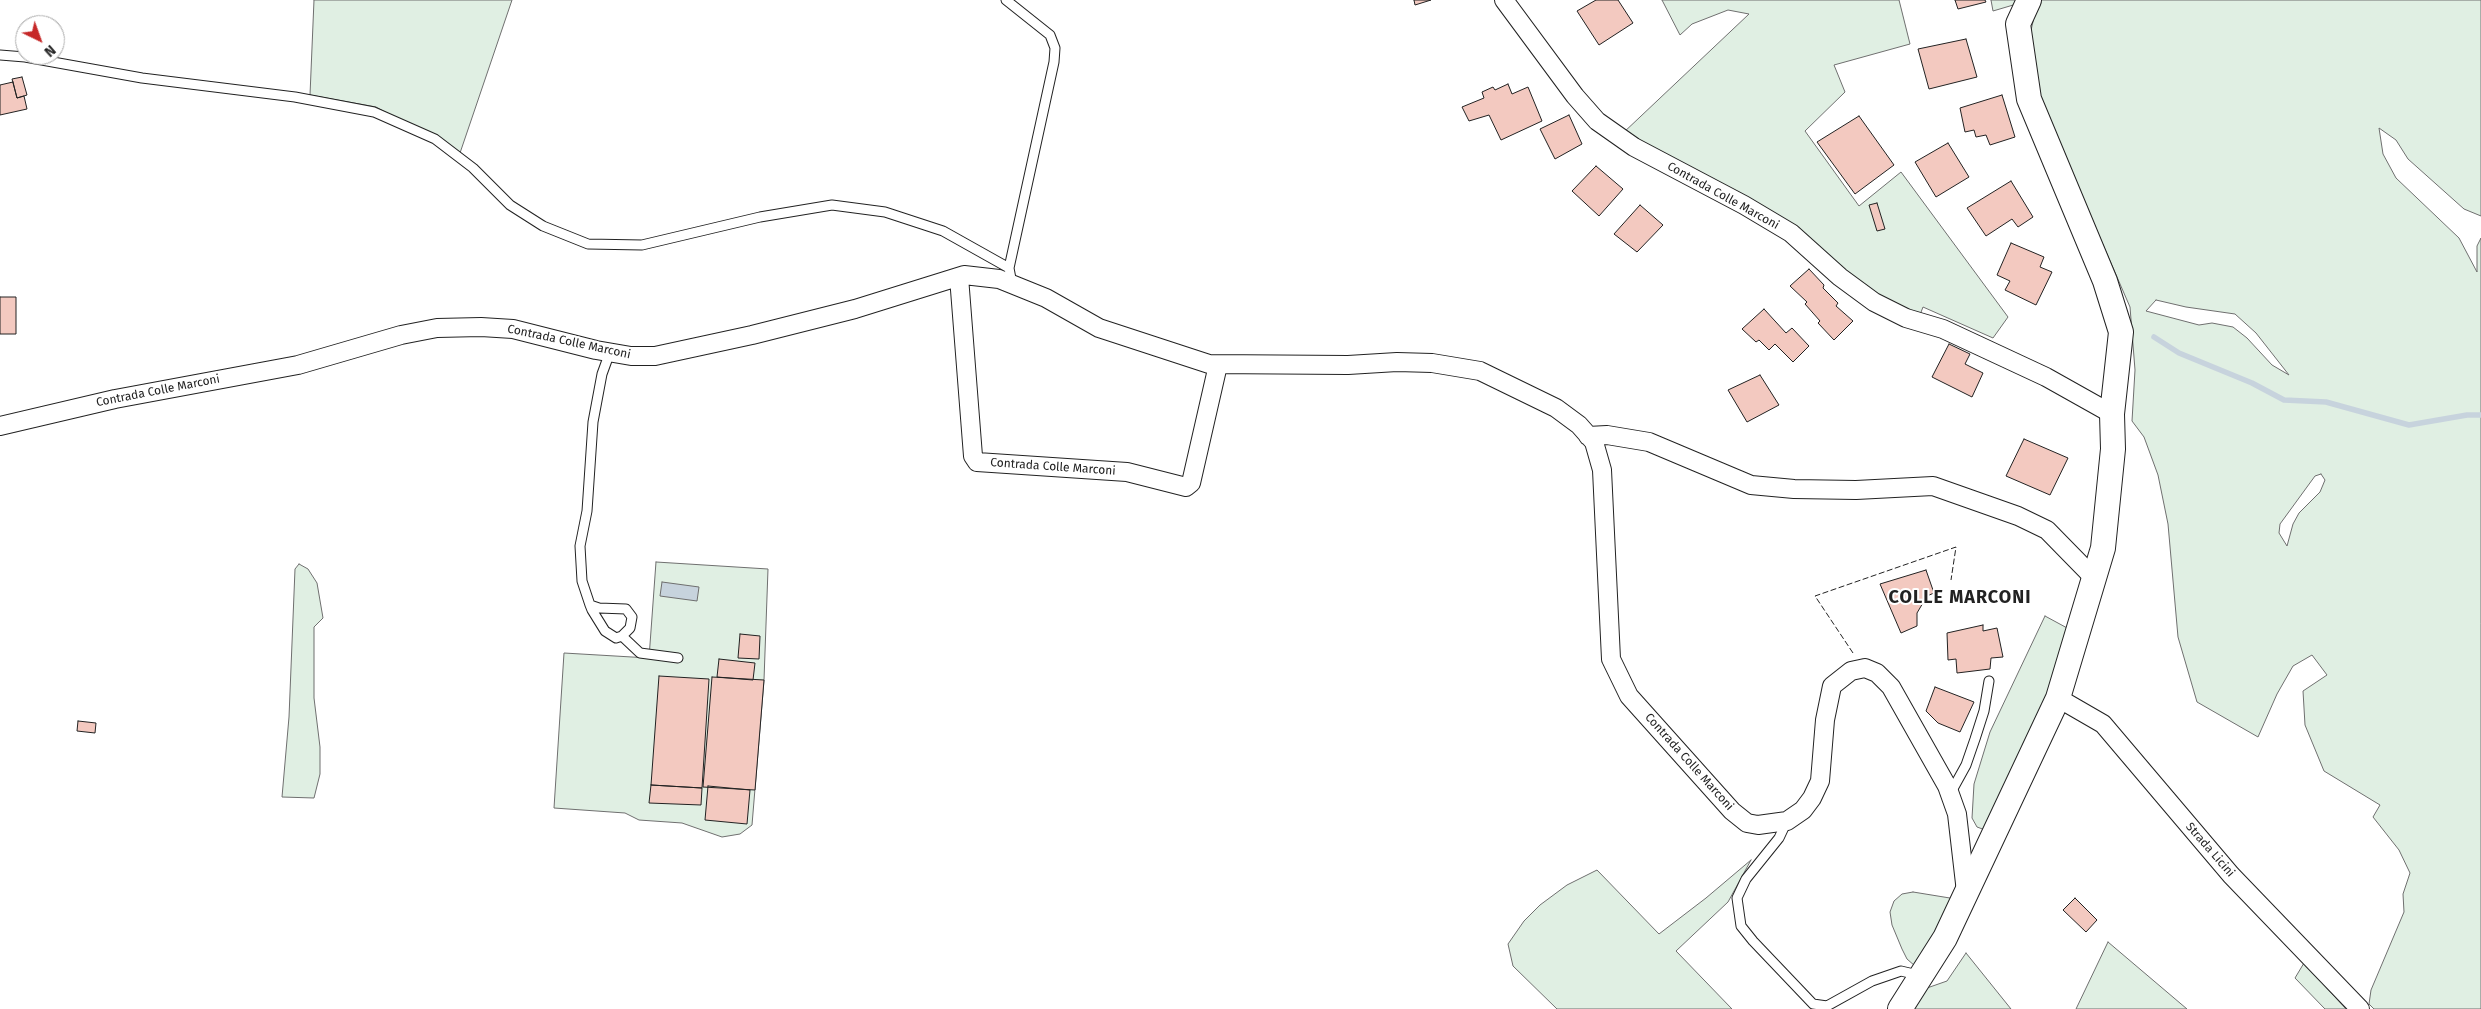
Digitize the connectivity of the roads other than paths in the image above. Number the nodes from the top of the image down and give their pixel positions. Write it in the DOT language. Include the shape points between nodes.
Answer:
graph roads {
  1 [pos="1006,0"];
  2 [pos="1504,0"];
  3 [pos="2030,0"];
  4 [pos="0,55"];
  5 [pos="959,276"];
  6 [pos="1010,276"];
  7 [pos="610,352"];
  8 [pos="1218,365"];
  9 [pos="2112,414"];
  10 [pos="0,426"];
  11 [pos="1588,436"];
  12 [pos="2094,578"];
  13 [pos="590,605"];
  14 [pos="622,636"];
  15 [pos="678,658"];
  16 [pos="1989,681"];
  17 [pos="2058,698"];
  18 [pos="1950,795"];
  19 [pos="1787,821"];
  20 [pos="1966,892"];
  21 [pos="1921,976"];
  22 [pos="1900,1009"];
  23 [pos="2360,1009"];
  1 -- 6 [label="lane" via="1050,35 1055,48"];
  2 -- 9 [label="street, Contrada Colle Marconi" via="1597,121 1634,147 1744,204 1791,233 1840,277 1874,302 2046,377"];
  3 -- 9 [label="street" via="2018,24 2029,98 2105,281 2121,332"];
  4 -- 6 [label="lane" via="142,78 295,97 374,112 435,139 473,168 510,205 543,226 588,244 642,245 832,204 885,212 943,231"];
  5 -- 6 [label="street, Contrada Colle Marconi"];
  5 -- 7 [label="street, Contrada Colle Marconi" via="855,309 752,336 655,356"];
  5 -- 8 [label="street, Contrada Colle Marconi" via="973,456 977,462 1127,472 1186,487 1191,483"];
  6 -- 8 [label="street, Contrada Colle Marconi" via="1100,328"];
  7 -- 10 [label="street, Contrada Colle Marconi" via="513,329 437,328 298,365 115,398"];
  7 -- 13 [label="lane" via="602,374 593,422 587,511 580,546 582,581"];
  8 -- 11 [label="street, Contrada Colle Marconi" via="1423,362 1480,371 1556,408"];
  9 -- 12 [label="street" via="2113,449 2103,548"];
  11 -- 12 [label="street" via="1607,435 1649,442 1751,485 1856,490 1933,486 2018,516 2047,530"];
  11 -- 19 [label="street, Contrada Colle Marconi" via="1594,442 1602,470 1610,659 1629,696 1732,811 1747,823 1758,825"];
  12 -- 17 [label="street"];
  13 -- 14 [label="lane" via="605,631 616,638"];
  13 -- 14 [label="lane" via="626,609 631,613 632,623"];
  14 -- 15 [label="lane" via="640,652"];
  16 -- 18 [label="lane" via="1975,739"];
  17 -- 20 [label="street"];
  17 -- 23 [label="street, Strada Licini" via="2102,724 2231,875"];
  18 -- 19 [label="street" via="1891,687 1877,673 1865,668 1851,671 1832,686 1825,720 1820,781 1803,810"];
  18 -- 20 [label="street" via="1956,814"];
  19 -- 21 [label="lane" via="1780,838 1746,879 1737,898 1741,926 1753,940 1813,1004 1827,1006 1872,981 1901,972"];
  20 -- 21 [label="street" via="1945,938"];
  21 -- 22 [label="street"];
}
